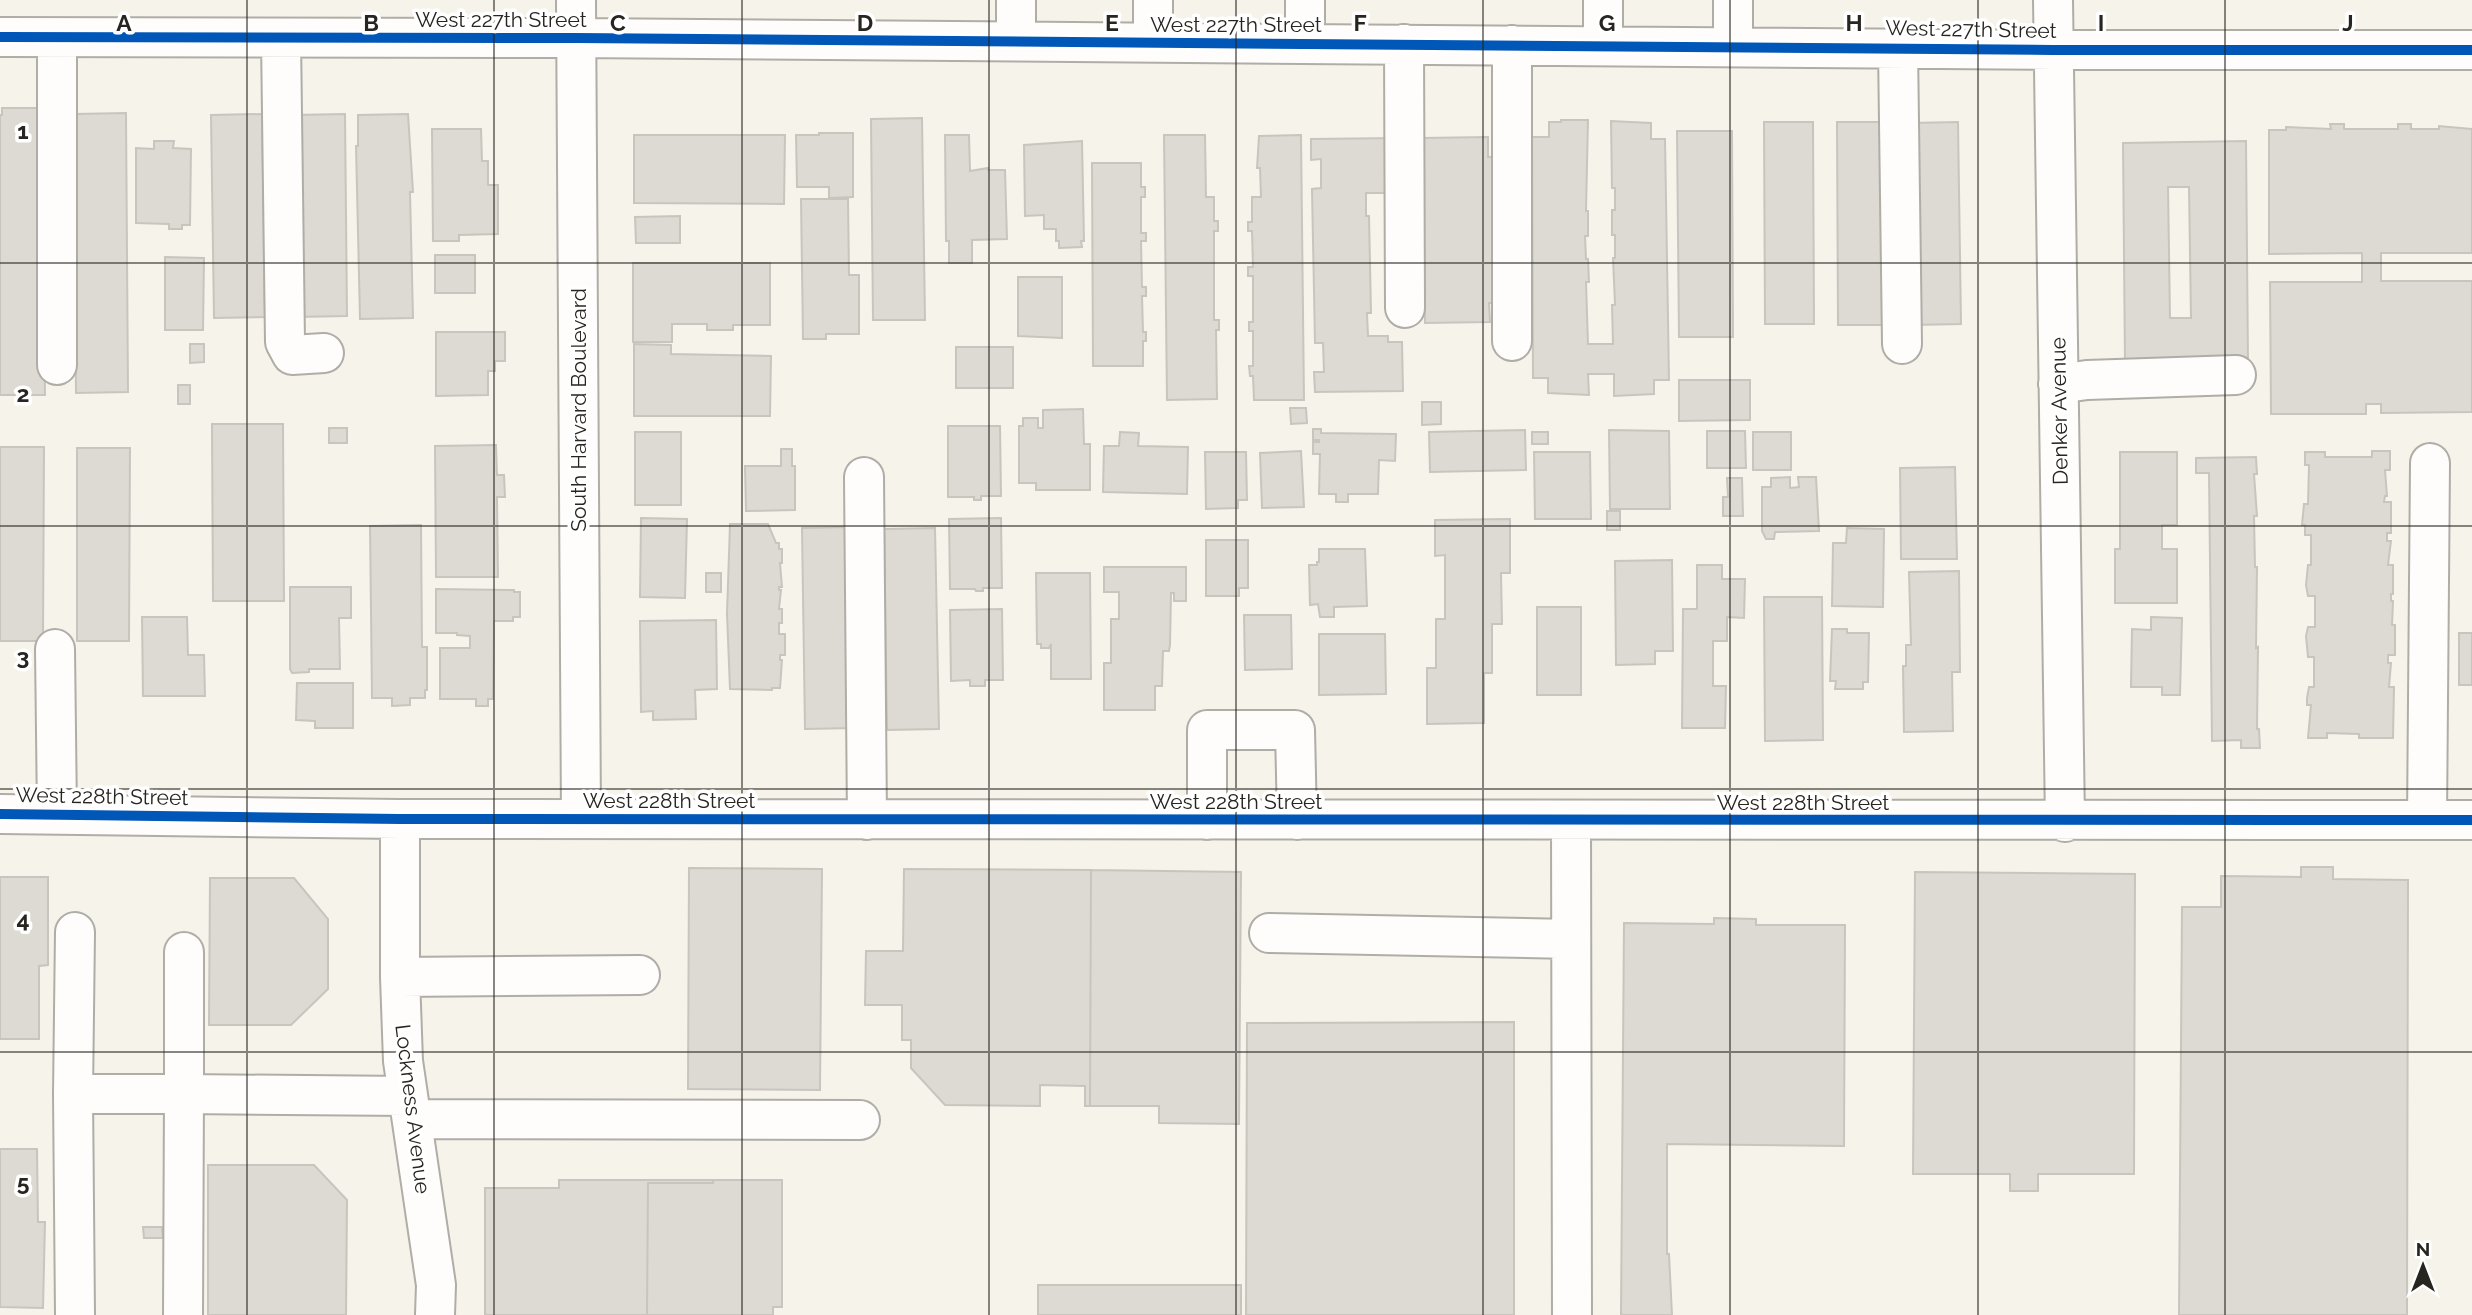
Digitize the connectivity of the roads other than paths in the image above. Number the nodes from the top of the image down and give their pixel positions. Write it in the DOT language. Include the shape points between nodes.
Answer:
graph roads {
  1 [pos="576,0"];
  2 [pos="1016,0"];
  3 [pos="1153,0"];
  4 [pos="1305,0"];
  5 [pos="1603,0"];
  6 [pos="1733,0"];
  7 [pos="2053,0"];
  8 [pos="0,37"];
  9 [pos="57,38"];
  10 [pos="281,38"];
  11 [pos="576,38"];
  12 [pos="1016,41"];
  13 [pos="1153,42"];
  14 [pos="1305,44"];
  15 [pos="1404,44"];
  16 [pos="1512,45"];
  17 [pos="1603,46"];
  18 [pos="1733,46"];
  19 [pos="1898,48"];
  20 [pos="2053,50"];
  21 [pos="2472,50"];
  22 [pos="1405,308"];
  23 [pos="1512,341"];
  24 [pos="1902,344"];
  25 [pos="324,353"];
  26 [pos="57,365"];
  27 [pos="2236,375"];
  28 [pos="2058,384"];
  29 [pos="2430,463"];
  30 [pos="864,477"];
  31 [pos="55,649"];
  32 [pos="0,814"];
  33 [pos="57,814"];
  34 [pos="400,819"];
  35 [pos="581,819"];
  36 [pos="867,820"];
  37 [pos="1207,820"];
  38 [pos="1297,820"];
  39 [pos="1571,820"];
  40 [pos="2427,820"];
  41 [pos="2472,820"];
  42 [pos="2065,822"];
  43 [pos="75,932"];
  44 [pos="1269,933"];
  45 [pos="1571,939"];
  46 [pos="184,952"];
  47 [pos="640,975"];
  48 [pos="400,977"];
  49 [pos="73,1094"];
  50 [pos="184,1094"];
  51 [pos="410,1107"];
  52 [pos="860,1120"];
  53 [pos="75,1315"];
  54 [pos="183,1315"];
  55 [pos="435,1315"];
  56 [pos="1572,1315"];
  1 -- 11 [label="street, South Harvard Boulevard"];
  2 -- 12 [label="street"];
  3 -- 13 [label="street"];
  4 -- 14 [label="street"];
  5 -- 17 [label="street"];
  6 -- 18 [label="street"];
  7 -- 20 [label="street, Denker Avenue"];
  8 -- 9 [label="street, West 227th Street"];
  9 -- 10 [label="street, West 227th Street"];
  9 -- 26 [label="street"];
  10 -- 11 [label="street, West 227th Street"];
  10 -- 25 [label="street" via="285,342 292,355"];
  11 -- 12 [label="street, West 227th Street"];
  11 -- 35 [label="street, South Harvard Boulevard"];
  12 -- 13 [label="street, West 227th Street"];
  13 -- 14 [label="street, West 227th Street"];
  14 -- 15 [label="street, West 227th Street"];
  15 -- 16 [label="street, West 227th Street"];
  15 -- 22 [label="street"];
  16 -- 17 [label="street, West 227th Street"];
  16 -- 23 [label="street"];
  17 -- 18 [label="street, West 227th Street"];
  18 -- 19 [label="street, West 227th Street"];
  19 -- 20 [label="street, West 227th Street"];
  19 -- 24 [label="street"];
  20 -- 21 [label="street, West 227th Street"];
  20 -- 28 [label="street, Denker Avenue"];
  27 -- 28 [label="street"];
  28 -- 42 [label="street, Denker Avenue"];
  29 -- 40 [label="street"];
  30 -- 36 [label="street"];
  31 -- 33 [label="street"];
  32 -- 33 [label="street, West 228th Street"];
  33 -- 34 [label="street, West 228th Street"];
  34 -- 35 [label="street, West 228th Street"];
  34 -- 48 [label="street, Lockness Avenue"];
  35 -- 36 [label="street, West 228th Street"];
  36 -- 37 [label="street, West 228th Street"];
  37 -- 38 [label="street, West 228th Street"];
  37 -- 38 [label="street" via="1207,730 1295,730"];
  38 -- 39 [label="street, West 228th Street"];
  39 -- 42 [label="street, West 228th Street"];
  39 -- 45 [label="street"];
  40 -- 41 [label="street, West 228th Street"];
  40 -- 42 [label="street, West 228th Street"];
  43 -- 49 [label="street"];
  44 -- 45 [label="street"];
  45 -- 56 [label="street"];
  46 -- 50 [label="street"];
  47 -- 48 [label="street"];
  48 -- 51 [label="street, Lockness Avenue" via="403,1062"];
  49 -- 50 [label="street"];
  49 -- 53 [label="street"];
  50 -- 51 [label="street"];
  50 -- 54 [label="street"];
  51 -- 52 [label="street"];
  51 -- 55 [label="street, Lockness Avenue" via="436,1285"];
}
